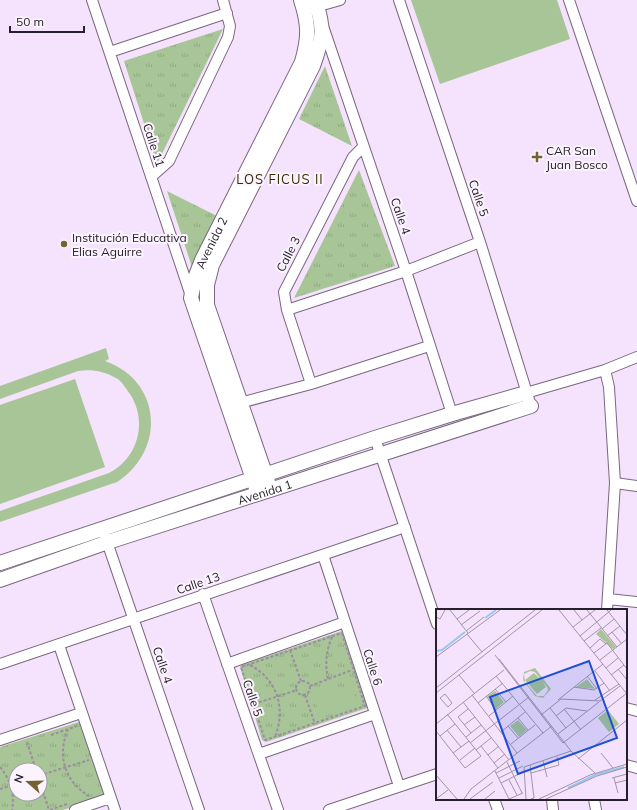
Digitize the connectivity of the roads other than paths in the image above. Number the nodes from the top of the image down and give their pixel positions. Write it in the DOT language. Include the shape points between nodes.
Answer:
graph roads {
  1 [pos="92,0"];
  2 [pos="223,0"];
  3 [pos="340,0"];
  4 [pos="399,0"];
  5 [pos="570,0"];
  6 [pos="309,4"];
  7 [pos="227,12"];
  8 [pos="323,27"];
  9 [pos="110,52"];
  10 [pos="363,147"];
  11 [pos="151,177"];
  12 [pos="637,201"];
  13 [pos="480,242"];
  14 [pos="406,271"];
  15 [pos="191,298"];
  16 [pos="287,310"];
  17 [pos="429,346"];
  18 [pos="637,357"];
  19 [pos="605,370"];
  20 [pos="311,384"];
  21 [pos="529,400"];
  22 [pos="234,404"];
  23 [pos="452,414"];
  24 [pos="375,438"];
  25 [pos="380,454"];
  26 [pos="259,476"];
  27 [pos="615,483"];
  28 [pos="637,486"];
  29 [pos="264,492"];
  30 [pos="405,527"];
  31 [pos="103,528"];
  32 [pos="108,542"];
  33 [pos="323,555"];
  34 [pos="0,563"];
  35 [pos="0,580"];
  36 [pos="203,594"];
  37 [pos="608,599"];
  38 [pos="637,602"];
  39 [pos="607,609"];
  40 [pos="134,620"];
  41 [pos="436,621"];
  42 [pos="345,622"];
  43 [pos="59,645"];
  44 [pos="0,664"];
  45 [pos="227,664"];
  46 [pos="627,708"];
  47 [pos="637,711"];
  48 [pos="81,713"];
  49 [pos="375,714"];
  50 [pos="0,740"];
  51 [pos="258,754"];
  52 [pos="627,765"];
  53 [pos="637,768"];
  54 [pos="436,774"];
  55 [pos="399,786"];
  56 [pos="110,798"];
  57 [pos="494,800"];
  58 [pos="552,800"];
  59 [pos="594,800"];
  60 [pos="72,807"];
  61 [pos="114,810"];
  62 [pos="199,810"];
  63 [pos="278,810"];
  64 [pos="329,810"];
  65 [pos="498,810"];
  66 [pos="553,810"];
  67 [pos="596,810"];
  1 -- 9 [label="street, Calle 11"];
  2 -- 7 [label="street"];
  3 -- 6 [label="street"];
  4 -- 13 [label="street, Calle 5"];
  5 -- 12 [label="street"];
  6 -- 8 [label="street, Avenida 2"];
  6 -- 15 [label="street, Avenida 2" via="308,41 302,62 202,260"];
  7 -- 9 [label="street"];
  7 -- 11 [label="street" via="230,26 228,37 169,161"];
  8 -- 10 [label="street, Calle 4"];
  8 -- 22 [label="street, Avenida 2" via="321,45 313,66 212,265 207,285 206,305"];
  9 -- 11 [label="street, Calle 11"];
  10 -- 14 [label="street, Calle 4"];
  10 -- 16 [label="street, Calle 3" via="353,157 288,282 284,292"];
  11 -- 15 [label="street, Calle 11"];
  13 -- 14 [label="street"];
  13 -- 21 [label="street, Calle 5"];
  14 -- 16 [label="street"];
  14 -- 17 [label="street, Calle 4"];
  15 -- 22 [label="street, Avenida 2"];
  16 -- 20 [label="street, Calle 3"];
  17 -- 20 [label="street"];
  17 -- 23 [label="street, Calle 4"];
  18 -- 19 [label="street"];
  19 -- 21 [label="street"];
  19 -- 27 [label="street" via="610,387"];
  20 -- 22 [label="street"];
  21 -- 23 [label="street, Avenida 1"];
  21 -- 25 [label="street, Avenida 1"];
  22 -- 26 [label="street, Avenida 2"];
  23 -- 24 [label="street, Avenida 1"];
  24 -- 25 [label="street"];
  24 -- 26 [label="street, Avenida 1"];
  25 -- 29 [label="street, Avenida 1"];
  25 -- 30 [label="street"];
  26 -- 29 [label="street, Avenida 2"];
  26 -- 31 [label="street, Avenida 1"];
  27 -- 28 [label="street"];
  27 -- 37 [label="street"];
  29 -- 32 [label="street, Avenida 1"];
  30 -- 33 [label="street, Calle 13"];
  30 -- 41 [label="street"];
  31 -- 32 [label="street, Calle 4"];
  31 -- 34 [label="street, Avenida 1"];
  32 -- 35 [label="street, Avenida 1"];
  32 -- 40 [label="street, Calle 4"];
  33 -- 36 [label="street, Calle 13"];
  33 -- 42 [label="street, Calle 6"];
  36 -- 40 [label="street, Calle 13"];
  36 -- 45 [label="street, Calle 5"];
  37 -- 38 [label="street"];
  37 -- 39 [label="street"];
  40 -- 43 [label="street, Calle 13"];
  40 -- 62 [label="street, Calle 4"];
  42 -- 45 [label="street"];
  42 -- 49 [label="street, Calle 6"];
  43 -- 44 [label="street, Calle 13"];
  43 -- 48 [label="street"];
  45 -- 51 [label="street, Calle 5"];
  46 -- 47 [label="street"];
  48 -- 50 [label="street"];
  48 -- 56 [label="street"];
  49 -- 51 [label="street"];
  49 -- 55 [label="street, Calle 6"];
  51 -- 63 [label="street, Calle 5"];
  52 -- 53 [label="street"];
  54 -- 55 [label="street"];
  55 -- 64 [label="street"];
  56 -- 60 [label="street"];
  56 -- 61 [label="street"];
  57 -- 65 [label="street"];
  58 -- 66 [label="street"];
  59 -- 67 [label="street"];
}
